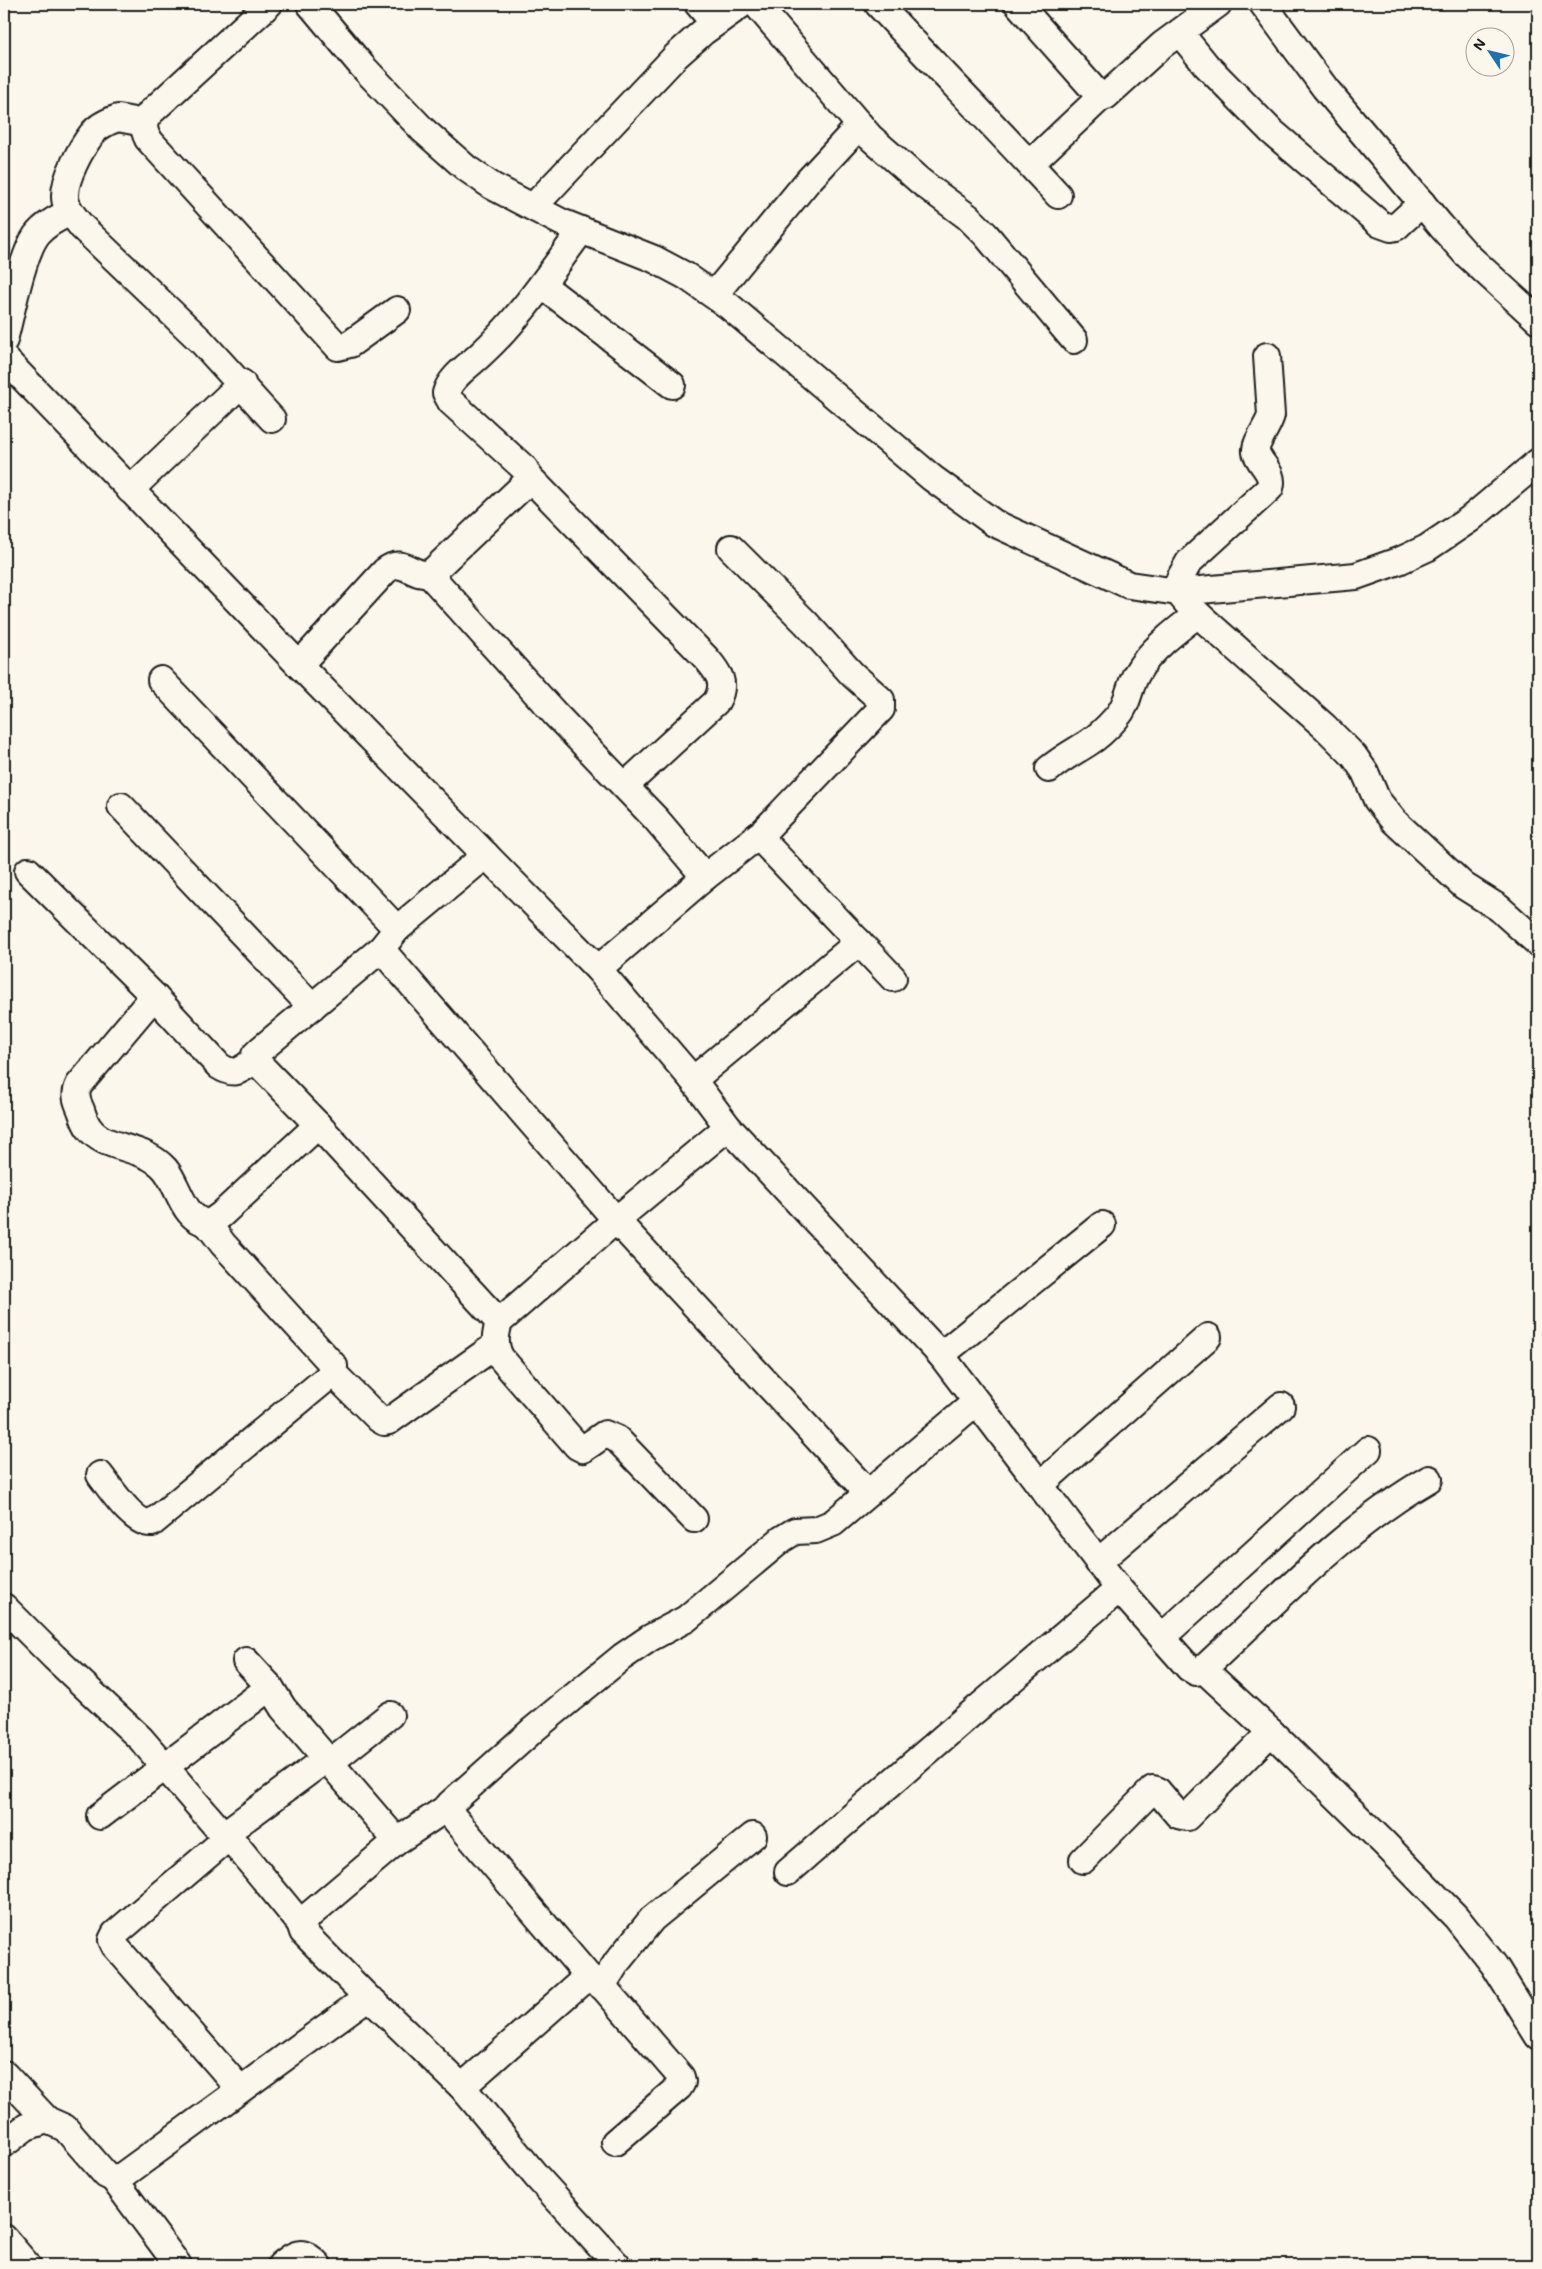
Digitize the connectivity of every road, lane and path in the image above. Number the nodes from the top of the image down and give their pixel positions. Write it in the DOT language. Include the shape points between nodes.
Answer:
graph roads {
  1 [pos="269,4"];
  2 [pos="310,4"];
  3 [pos="698,4"];
  4 [pos="742,4"];
  5 [pos="756,4"];
  6 [pos="878,4"];
  7 [pos="1018,4"];
  8 [pos="1218,4"];
  9 [pos="1263,4"];
  10 [pos="714,24"];
  11 [pos="1180,32"];
  12 [pos="1102,96"];
  13 [pos="144,122"];
  14 [pos="860,125"];
  15 [pos="1030,164"];
  16 [pos="1058,194"];
  17 [pos="1422,204"];
  18 [pos="533,207"];
  19 [pos="70,212"];
  20 [pos="581,231"];
  21 [pos="542,285"];
  22 [pos="714,295"];
  23 [pos="397,310"];
  24 [pos="1538,320"];
  25 [pos="4,340"];
  26 [pos="1074,340"];
  27 [pos="1267,356"];
  28 [pos="4,358"];
  29 [pos="242,383"];
  30 [pos="672,384"];
  31 [pos="272,418"];
  32 [pos="1538,462"];
  33 [pos="530,477"];
  34 [pos="130,490"];
  35 [pos="731,548"];
  36 [pos="429,574"];
  37 [pos="1178,592"];
  38 [pos="1198,614"];
  39 [pos="299,665"];
  40 [pos="161,680"];
  41 [pos="1050,769"];
  42 [pos="625,786"];
  43 [pos="121,806"];
  44 [pos="758,836"];
  45 [pos="486,855"];
  46 [pos="28,871"];
  47 [pos="706,877"];
  48 [pos="397,930"];
  49 [pos="859,942"];
  50 [pos="1538,943"];
  51 [pos="381,949"];
  52 [pos="598,969"];
  53 [pos="893,978"];
  54 [pos="154,996"];
  55 [pos="312,1007"];
  56 [pos="255,1060"];
  57 [pos="693,1080"];
  58 [pos="318,1125"];
  59 [pos="728,1126"];
  60 [pos="616,1220"];
  61 [pos="206,1223"];
  62 [pos="1102,1225"];
  63 [pos="497,1334"];
  64 [pos="1208,1337"];
  65 [pos="941,1355"];
  66 [pos="333,1374"];
  67 [pos="976,1402"];
  68 [pos="1281,1406"];
  69 [pos="1368,1450"];
  70 [pos="100,1475"];
  71 [pos="1429,1479"];
  72 [pos="1040,1485"];
  73 [pos="868,1493"];
  74 [pos="694,1519"];
  75 [pos="1098,1562"];
  76 [pos="1119,1589"];
  77 [pos="4,1607"];
  78 [pos="1162,1637"];
  79 [pos="246,1661"];
  80 [pos="1203,1669"];
  81 [pos="270,1687"];
  82 [pos="390,1715"];
  83 [pos="1271,1732"];
  84 [pos="326,1759"];
  85 [pos="165,1767"];
  86 [pos="448,1807"];
  87 [pos="100,1816"];
  88 [pos="753,1836"];
  89 [pos="226,1838"];
  90 [pos="397,1841"];
  91 [pos="1083,1860"];
  92 [pos="788,1872"];
  93 [pos="300,1923"];
  94 [pos="595,1981"];
  95 [pos="368,1998"];
  96 [pos="1538,2036"];
  97 [pos="4,2074"];
  98 [pos="462,2087"];
  99 [pos="240,2089"];
  100 [pos="47,2120"];
  101 [pos="615,2142"];
  102 [pos="4,2144"];
  103 [pos="113,2178"];
  104 [pos="4,2238"];
  105 [pos="610,2263"];
  106 [pos="26,2265"];
  107 [pos="178,2265"];
  108 [pos="281,2265"];
  109 [pos="318,2265"];
  1 -- 13 [label="street"];
  2 -- 18 [label="street" via="362,66 423,130 466,168"];
  3 -- 10 [label="street"];
  4 -- 10 [label="street"];
  5 -- 14 [label="street"];
  6 -- 15 [label="street"];
  7 -- 12 [label="street"];
  8 -- 11 [label="street"];
  9 -- 17 [label="street" via="1324,88"];
  10 -- 18 [label="street" via="648,84"];
  11 -- 12 [label="street" via="1120,85"];
  11 -- 17 [label="street" via="1206,65 1271,132 1380,224 1396,227"];
  12 -- 15 [label="street"];
  13 -- 19 [label="street" via="118,118 93,133 76,158 66,185 64,199"];
  13 -- 23 [label="street" via="143,131 148,139 338,347 350,344"];
  14 -- 22 [label="street" via="807,182"];
  14 -- 26 [label="street" via="921,182 968,217 986,235"];
  15 -- 16 [label="street"];
  17 -- 24 [label="street" via="1466,254"];
  18 -- 20 [label="street"];
  19 -- 25 [label="street" via="50,223 36,236 28,252"];
  19 -- 29 [label="street"];
  20 -- 21 [label="street"];
  20 -- 22 [label="street" via="654,259"];
  21 -- 30 [label="street"];
  21 -- 33 [label="street" via="498,339 451,382 446,393 451,402"];
  22 -- 37 [label="street" via="932,478 994,523 1129,585"];
  27 -- 37 [label="street" via="1271,415 1256,451 1271,477 1270,488 1189,562 1180,578"];
  28 -- 34 [label="street"];
  29 -- 31 [label="street"];
  29 -- 34 [label="street"];
  32 -- 37 [label="street" via="1455,530 1401,560 1343,578"];
  33 -- 36 [label="street"];
  33 -- 42 [label="street" via="722,678 721,694 716,702"];
  34 -- 39 [label="street"];
  35 -- 44 [label="street" via="838,660 882,700 883,705"];
  36 -- 39 [label="street" via="392,564"];
  36 -- 42 [label="street" via="555,714"];
  37 -- 38 [label="street"];
  38 -- 41 [label="street" via="1143,664 1117,717 1095,739 1064,756"];
  38 -- 50 [label="street" via="1354,756 1377,800 1394,821 1464,886 1499,908"];
  39 -- 45 [label="street"];
  40 -- 48 [label="street"];
  42 -- 47 [label="street"];
  43 -- 55 [label="street"];
  44 -- 47 [label="street"];
  44 -- 49 [label="street"];
  45 -- 48 [label="street"];
  45 -- 52 [label="street"];
  46 -- 54 [label="street"];
  47 -- 52 [label="street"];
  48 -- 51 [label="street"];
  49 -- 53 [label="street"];
  49 -- 57 [label="street"];
  51 -- 55 [label="street"];
  51 -- 60 [label="street"];
  52 -- 57 [label="street"];
  54 -- 56 [label="street" via="229,1073"];
  54 -- 61 [label="street" via="79,1085 75,1092 77,1101 88,1127 97,1136 134,1149 155,1161 166,1170 186,1207"];
  55 -- 56 [label="street" via="260,1050"];
  56 -- 58 [label="street"];
  57 -- 59 [label="street"];
  58 -- 61 [label="street" via="220,1215"];
  58 -- 63 [label="street"];
  59 -- 60 [label="street"];
  59 -- 65 [label="street"];
  60 -- 63 [label="street"];
  60 -- 73 [label="street"];
  61 -- 66 [label="street" via="334,1366"];
  62 -- 65 [label="street"];
  63 -- 66 [label="street" via="389,1421 379,1419"];
  63 -- 74 [label="street" via="500,1357 577,1446 583,1449 605,1434 617,1439"];
  64 -- 72 [label="street"];
  65 -- 67 [label="street"];
  66 -- 70 [label="street" via="152,1523 134,1515"];
  67 -- 72 [label="street"];
  67 -- 73 [label="street"];
  68 -- 75 [label="street"];
  69 -- 78 [label="street"];
  71 -- 80 [label="street" via="1405,1492 1352,1531"];
  72 -- 75 [label="street"];
  73 -- 86 [label="street" via="833,1523 816,1530 795,1531 782,1539 686,1619 622,1657"];
  75 -- 76 [label="street"];
  76 -- 78 [label="street"];
  76 -- 92 [label="street"];
  77 -- 85 [label="street" via="141,1739"];
  78 -- 80 [label="street" via="1189,1668 1196,1672"];
  79 -- 81 [label="street"];
  80 -- 83 [label="street"];
  81 -- 84 [label="street" via="283,1708"];
  81 -- 85 [label="street"];
  82 -- 84 [label="street" via="332,1760"];
  83 -- 91 [label="street" via="1187,1817 1178,1815 1158,1790 1153,1789"];
  83 -- 96 [label="street" via="1456,1917 1494,1965"];
  84 -- 89 [label="street"];
  84 -- 90 [label="street"];
  85 -- 87 [label="street"];
  85 -- 89 [label="street"];
  86 -- 90 [label="street"];
  86 -- 94 [label="street"];
  88 -- 94 [label="street" via="652,1920"];
  89 -- 93 [label="street" via="236,1845"];
  89 -- 99 [label="street" via="112,1940"];
  90 -- 93 [label="street"];
  93 -- 95 [label="street" via="303,1932"];
  94 -- 98 [label="street"];
  94 -- 101 [label="street" via="648,2037 682,2082"];
  95 -- 98 [label="street"];
  95 -- 99 [label="street"];
  97 -- 100 [label="street"];
  98 -- 105 [label="street"];
  99 -- 103 [label="street" via="122,2176"];
  100 -- 102 [label="street" via="26,2127"];
  100 -- 103 [label="street" via="65,2128 106,2175"];
  103 -- 107 [label="street"];
  104 -- 106 [label="street"];
  108 -- 109 [label="street" via="300,2253"];
}
